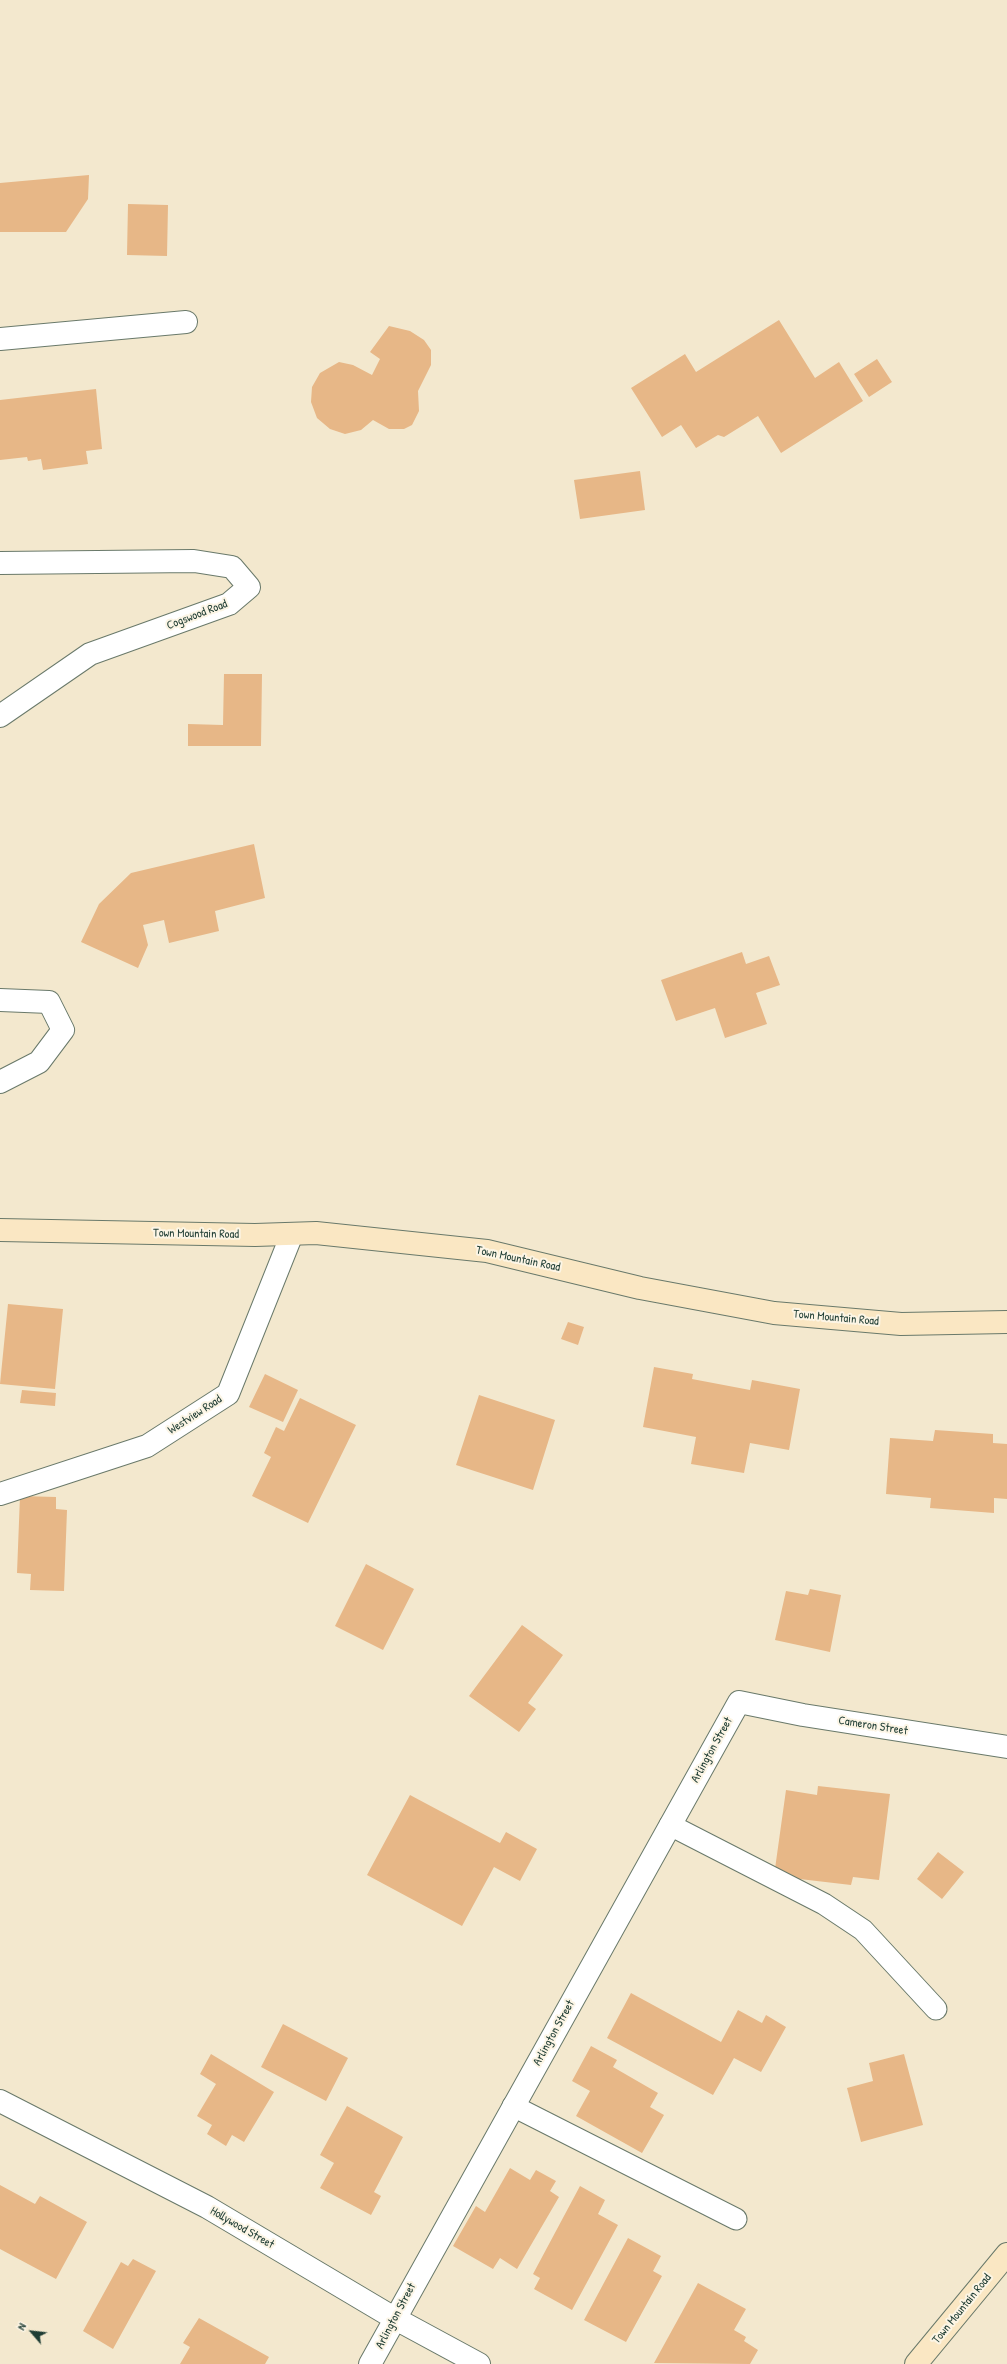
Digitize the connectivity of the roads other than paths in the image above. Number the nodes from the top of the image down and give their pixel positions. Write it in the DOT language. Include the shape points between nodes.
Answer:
graph roads {
  1 [pos="186,322"];
  2 [pos="0,339"];
  3 [pos="0,563"];
  4 [pos="0,716"];
  5 [pos="0,1000"];
  6 [pos="0,1082"];
  7 [pos="0,1230"];
  8 [pos="292,1234"];
  9 [pos="1007,1322"];
  10 [pos="0,1494"];
  11 [pos="739,1702"];
  12 [pos="1007,1747"];
  13 [pos="670,1825"];
  14 [pos="936,2009"];
  15 [pos="0,2101"];
  16 [pos="513,2106"];
  17 [pos="736,2219"];
  18 [pos="1007,2254"];
  19 [pos="394,2318"];
  20 [pos="370,2364"];
  21 [pos="479,2364"];
  22 [pos="916,2364"];
  1 -- 2 [label="street"];
  3 -- 4 [label="street, Cogswood Road" via="194,561 232,567 249,587 229,604 90,654"];
  5 -- 6 [label="street" via="49,1002 63,1030 39,1062"];
  7 -- 8 [label="main road, Town Mountain Road"];
  8 -- 9 [label="main road, Town Mountain Road" via="316,1233 487,1251 640,1288 774,1313 901,1324"];
  8 -- 10 [label="street, Westview Road" via="228,1394 147,1446"];
  11 -- 12 [label="street, Cameron Street" via="803,1715"];
  11 -- 13 [label="street, Arlington Street"];
  13 -- 14 [label="lane" via="824,1904 864,1930"];
  13 -- 16 [label="street, Arlington Street"];
  15 -- 19 [label="street, Hollywood Street" via="207,2207"];
  16 -- 17 [label="lane"];
  16 -- 19 [label="street, Arlington Street"];
  18 -- 22 [label="main road, Town Mountain Road"];
  19 -- 20 [label="street, Arlington Street"];
  19 -- 21 [label="street, Hollywood Street"];
}
